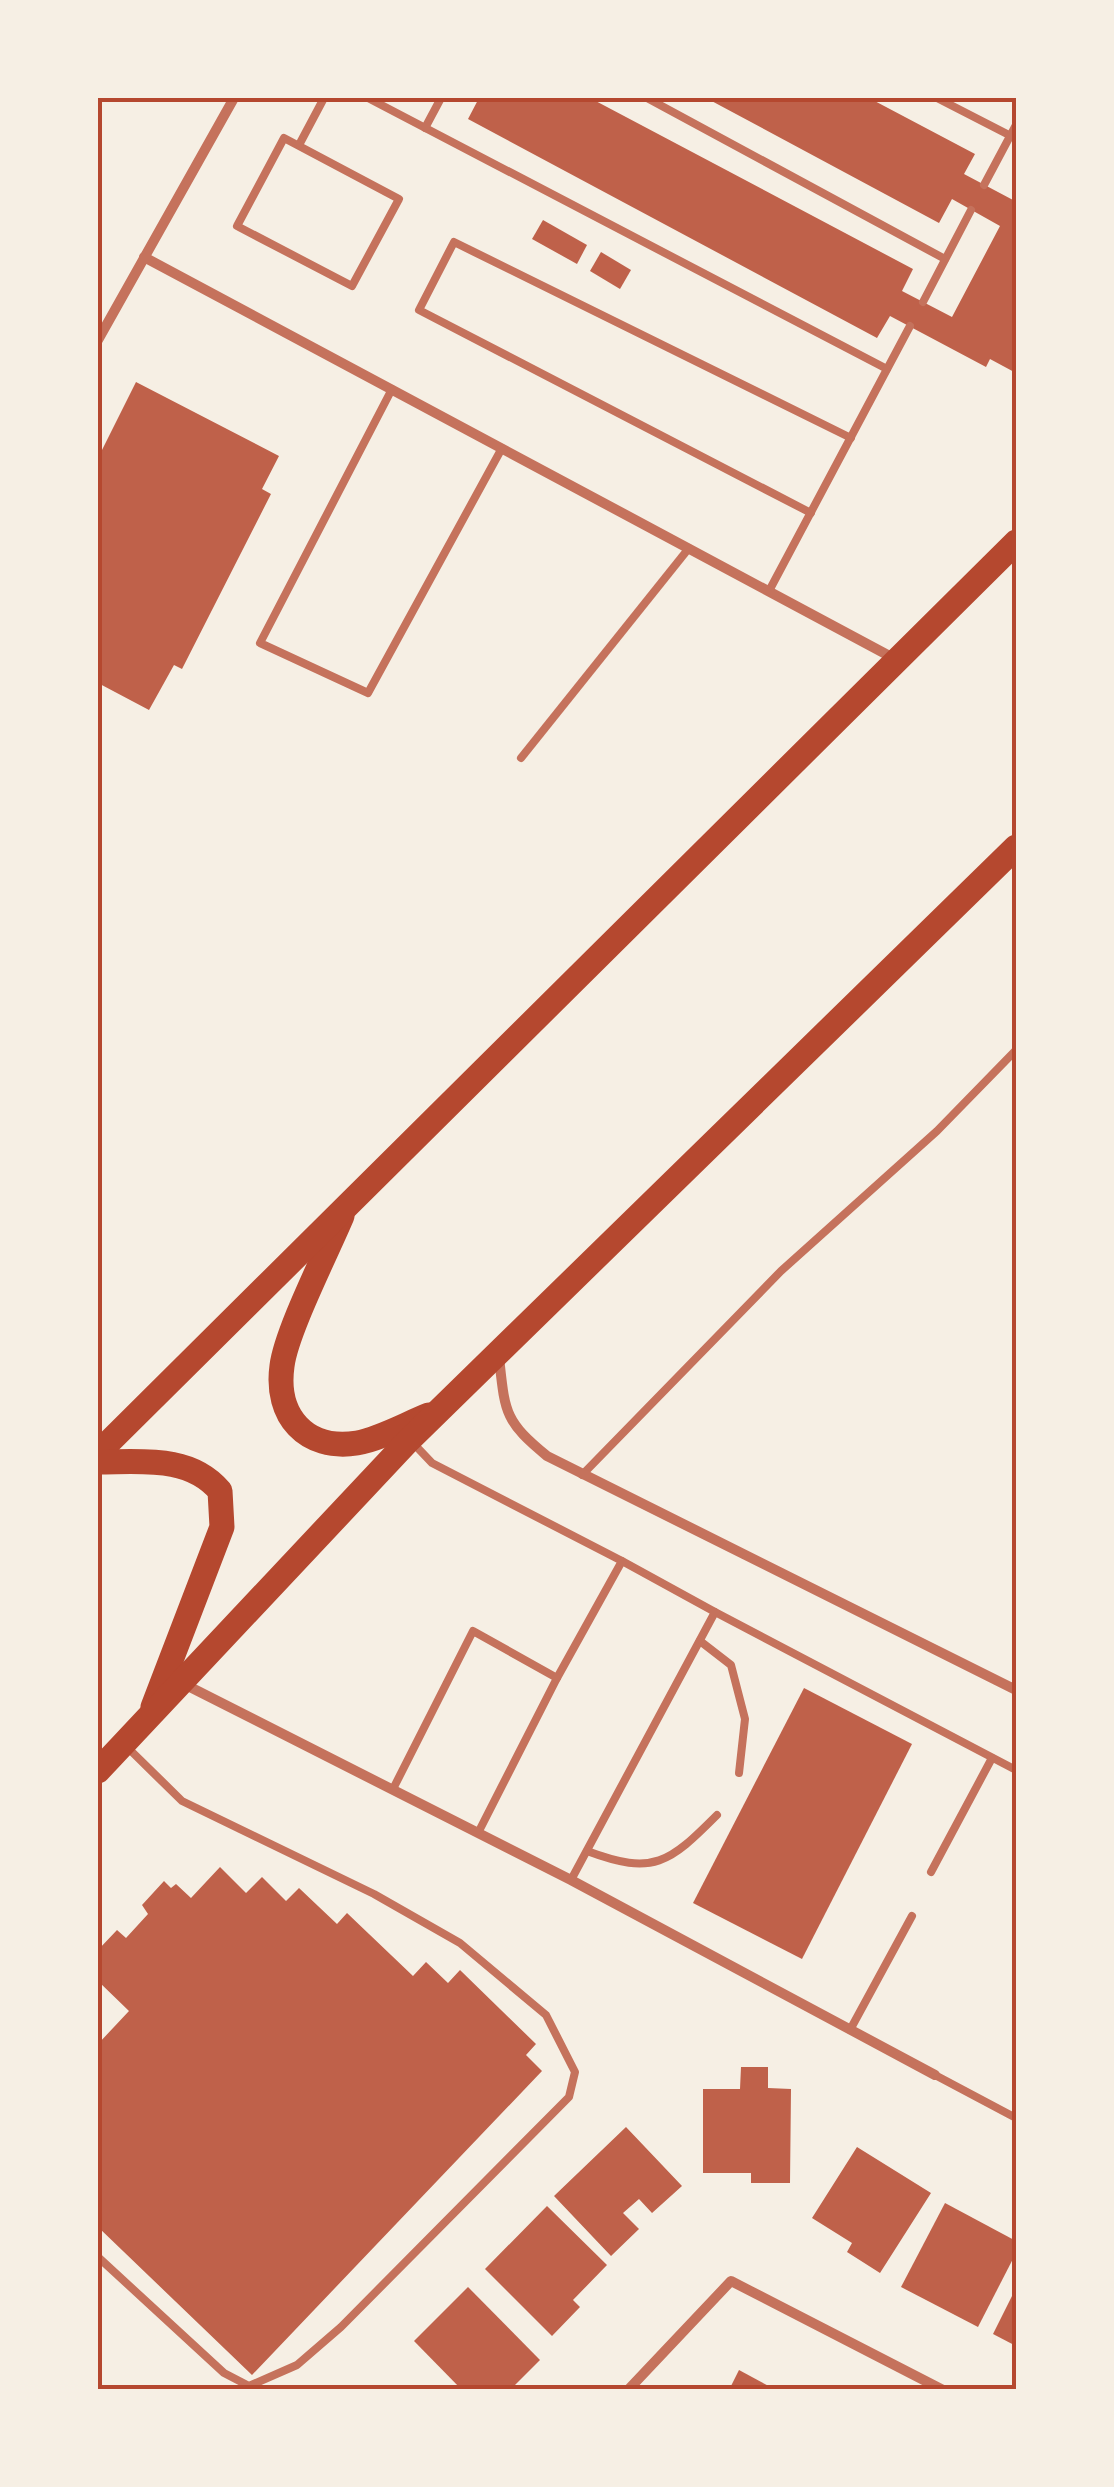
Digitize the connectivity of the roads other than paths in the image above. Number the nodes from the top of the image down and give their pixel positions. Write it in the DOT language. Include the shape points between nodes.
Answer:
graph roads {
  1 [pos="234,98"];
  2 [pos="324,98"];
  3 [pos="368,98"];
  4 [pos="442,98"];
  5 [pos="647,98"];
  6 [pos="937,98"];
  7 [pos="1016,125"];
  8 [pos="425,128"];
  9 [pos="1011,136"];
  10 [pos="299,145"];
  11 [pos="984,184"];
  12 [pos="971,210"];
  13 [pos="144,256"];
  14 [pos="945,259"];
  15 [pos="923,302"];
  16 [pos="910,326"];
  17 [pos="98,340"];
  18 [pos="887,369"];
  19 [pos="392,389"];
  20 [pos="850,438"];
  21 [pos="502,448"];
  22 [pos="811,513"];
  23 [pos="1016,542"];
  24 [pos="689,548"];
  25 [pos="769,591"];
  26 [pos="898,660"];
  27 [pos="521,758"];
  28 [pos="1016,847"];
  29 [pos="1016,1050"];
  30 [pos="346,1207"];
  31 [pos="498,1351"];
  32 [pos="438,1412"];
  33 [pos="409,1440"];
  34 [pos="98,1453"];
  35 [pos="98,1462"];
  36 [pos="582,1475"];
  37 [pos="622,1561"];
  38 [pos="715,1612"];
  39 [pos="700,1642"];
  40 [pos="557,1678"];
  41 [pos="182,1683"];
  42 [pos="1016,1689"];
  43 [pos="150,1716"];
  44 [pos="124,1744"];
  45 [pos="992,1758"];
  46 [pos="1016,1770"];
  47 [pos="98,1772"];
  48 [pos="739,1773"];
  49 [pos="393,1790"];
  50 [pos="717,1816"];
  51 [pos="478,1833"];
  52 [pos="587,1850"];
  53 [pos="932,1872"];
  54 [pos="570,1880"];
  55 [pos="912,1916"];
  56 [pos="850,2030"];
  57 [pos="935,2075"];
  58 [pos="1016,2118"];
  59 [pos="98,2258"];
  60 [pos="628,2390"];
  61 [pos="943,2390"];
  1 -- 13 [label="street"];
  2 -- 10 [label="lane"];
  3 -- 8 [label="lane"];
  4 -- 8 [label="lane"];
  5 -- 14 [label="lane"];
  6 -- 9 [label="lane"];
  7 -- 9 [label="lane"];
  8 -- 18 [label="lane"];
  9 -- 11 [label="lane"];
  10 -- 10 [label="lane" via="399,198 352,286 237,226 284,138"];
  12 -- 14 [label="lane"];
  13 -- 17 [label="street"];
  13 -- 19 [label="street"];
  14 -- 15 [label="lane"];
  16 -- 18 [label="lane"];
  18 -- 20 [label="lane"];
  19 -- 21 [label="street"];
  19 -- 21 [label="lane" via="260,643 368,693"];
  20 -- 22 [label="lane"];
  20 -- 22 [label="lane" via="454,242 419,310"];
  21 -- 24 [label="street"];
  22 -- 25 [label="lane"];
  23 -- 26 [label="main road"];
  24 -- 25 [label="street"];
  24 -- 27 [label="lane"];
  25 -- 26 [label="street"];
  26 -- 30 [label="main road"];
  28 -- 31 [label="main road"];
  29 -- 36 [label="lane" via="782,1271"];
  30 -- 32 [label="main road" via="282,1363 281,1401 297,1430 322,1444 358,1443"];
  30 -- 34 [label="main road"];
  31 -- 32 [label="main road"];
  31 -- 36 [label="street" via="515,1429"];
  32 -- 33 [label="main road"];
  33 -- 37 [label="lane" via="432,1463"];
  33 -- 41 [label="main road"];
  35 -- 43 [label="main road" via="192,1468 220,1491 222,1527"];
  36 -- 42 [label="street"];
  37 -- 38 [label="lane"];
  37 -- 40 [label="lane"];
  38 -- 39 [label="lane"];
  38 -- 45 [label="lane"];
  39 -- 48 [label="lane" via="731,1665 745,1720"];
  39 -- 52 [label="lane"];
  40 -- 49 [label="lane" via="473,1631"];
  40 -- 51 [label="lane"];
  41 -- 43 [label="main road"];
  41 -- 49 [label="street"];
  43 -- 44 [label="main road"];
  44 -- 47 [label="main road"];
  44 -- 59 [label="lane" via="182,1801 374,1894 460,1944 546,2015 575,2072 569,2097 341,2328 297,2365 260,2382 248,2386 224,2374"];
  45 -- 46 [label="lane"];
  45 -- 53 [label="lane"];
  49 -- 51 [label="street"];
  50 -- 52 [label="lane" via="674,1857 626,1866"];
  51 -- 54 [label="street"];
  52 -- 54 [label="lane"];
  54 -- 56 [label="street"];
  55 -- 56 [label="lane"];
  56 -- 57 [label="street"];
  57 -- 58 [label="lane"];
  60 -- 61 [label="street" via="732,2281"];
}
